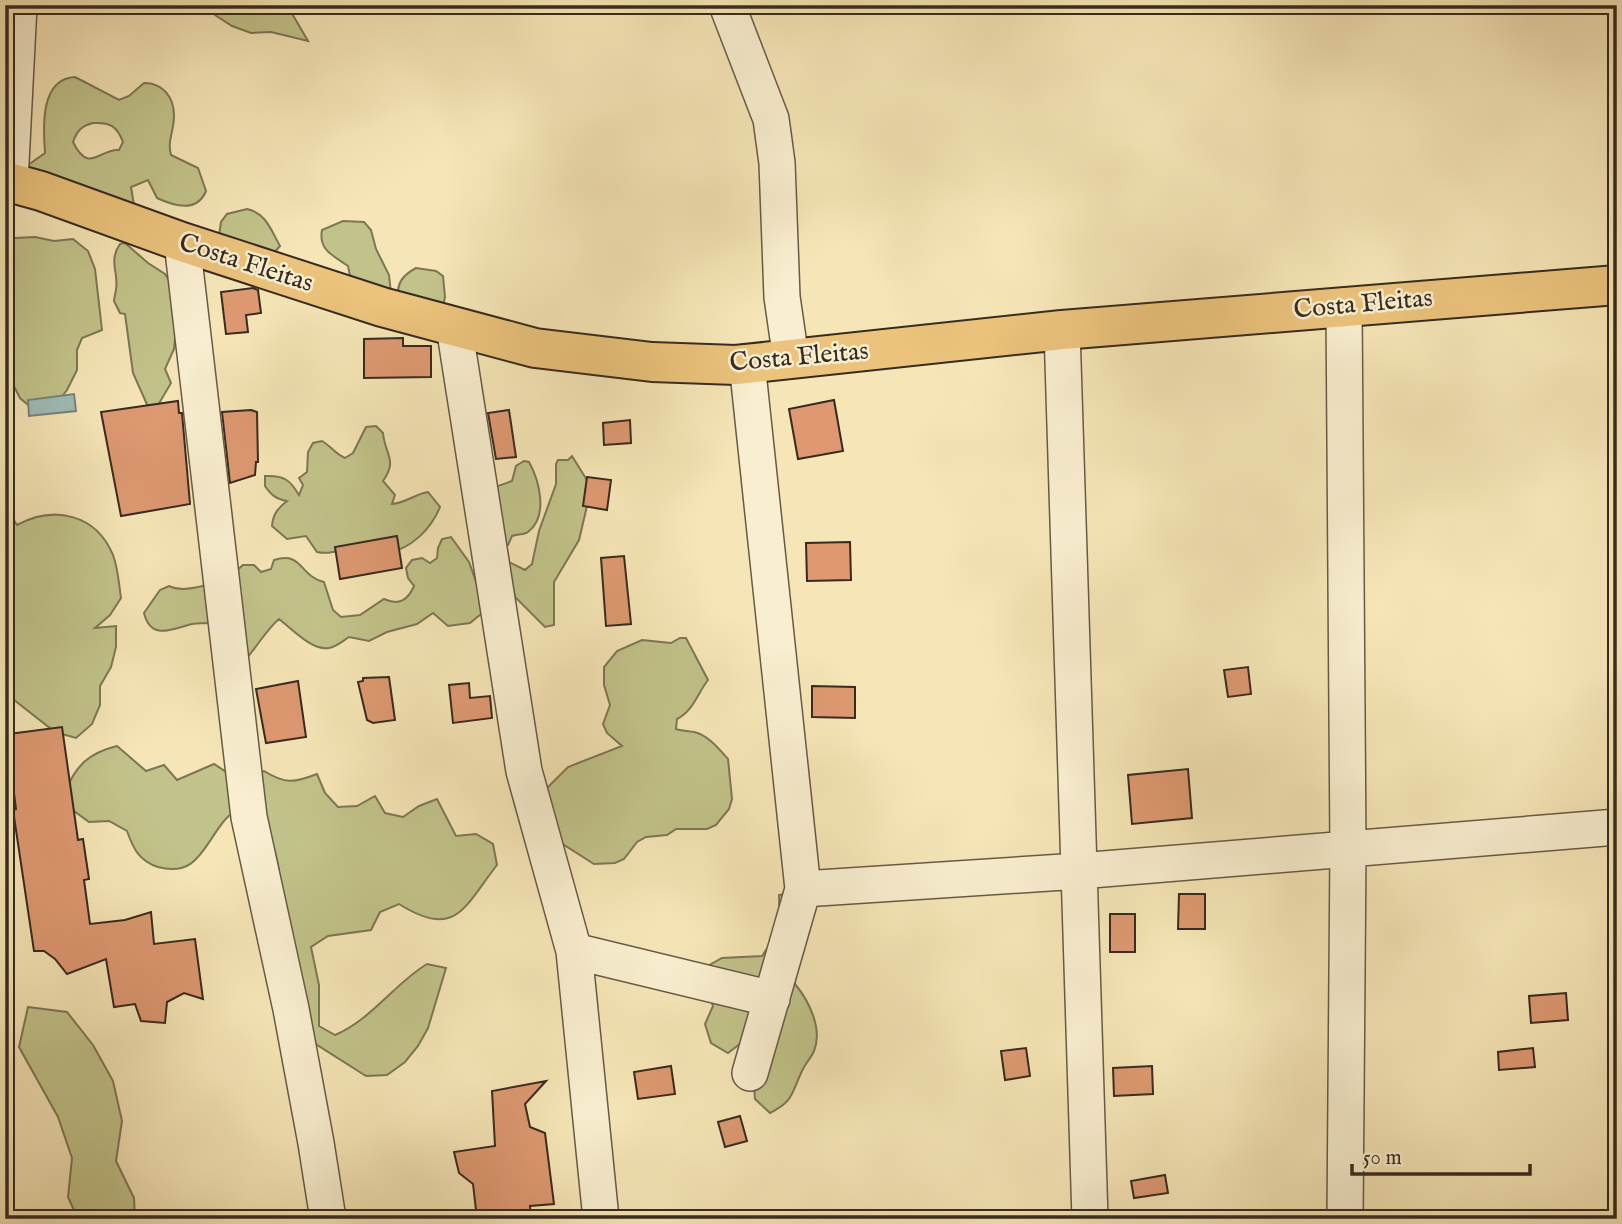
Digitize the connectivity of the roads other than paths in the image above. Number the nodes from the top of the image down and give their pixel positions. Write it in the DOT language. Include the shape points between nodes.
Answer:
graph roads {
  1 [pos="19,5"];
  2 [pos="727,5"];
  3 [pos="8,182"];
  4 [pos="182,243"];
  5 [pos="1617,285"];
  6 [pos="1344,306"];
  7 [pos="454,326"];
  8 [pos="1062,330"];
  9 [pos="791,359"];
  10 [pos="747,363"];
  11 [pos="1617,827"];
  12 [pos="1348,849"];
  13 [pos="1079,871"];
  14 [pos="803,889"];
  15 [pos="574,951"];
  16 [pos="772,999"];
  17 [pos="750,1073"];
  18 [pos="328,1219"];
  19 [pos="601,1219"];
  20 [pos="1090,1219"];
  21 [pos="1345,1219"];
  1 -- 3 [label="lane"];
  2 -- 9 [label="lane" via="771,119 782,297"];
  3 -- 4 [label="main road, Costa Fleitas"];
  4 -- 7 [label="main road, Costa Fleitas"];
  4 -- 18 [label="lane" via="249,817 293,1022"];
  5 -- 6 [label="main road, Costa Fleitas"];
  6 -- 8 [label="main road, Costa Fleitas"];
  6 -- 12 [label="lane"];
  7 -- 10 [label="main road, Costa Fleitas" via="535,348 652,362"];
  7 -- 15 [label="lane" via="524,771"];
  8 -- 9 [label="main road, Costa Fleitas"];
  8 -- 13 [label="lane"];
  9 -- 10 [label="main road, Costa Fleitas"];
  10 -- 14 [label="lane"];
  11 -- 12 [label="lane"];
  12 -- 13 [label="lane"];
  12 -- 21 [label="lane"];
  13 -- 14 [label="lane"];
  13 -- 20 [label="lane"];
  14 -- 16 [label="lane"];
  15 -- 16 [label="lane"];
  15 -- 19 [label="lane"];
  16 -- 17 [label="lane"];
}
